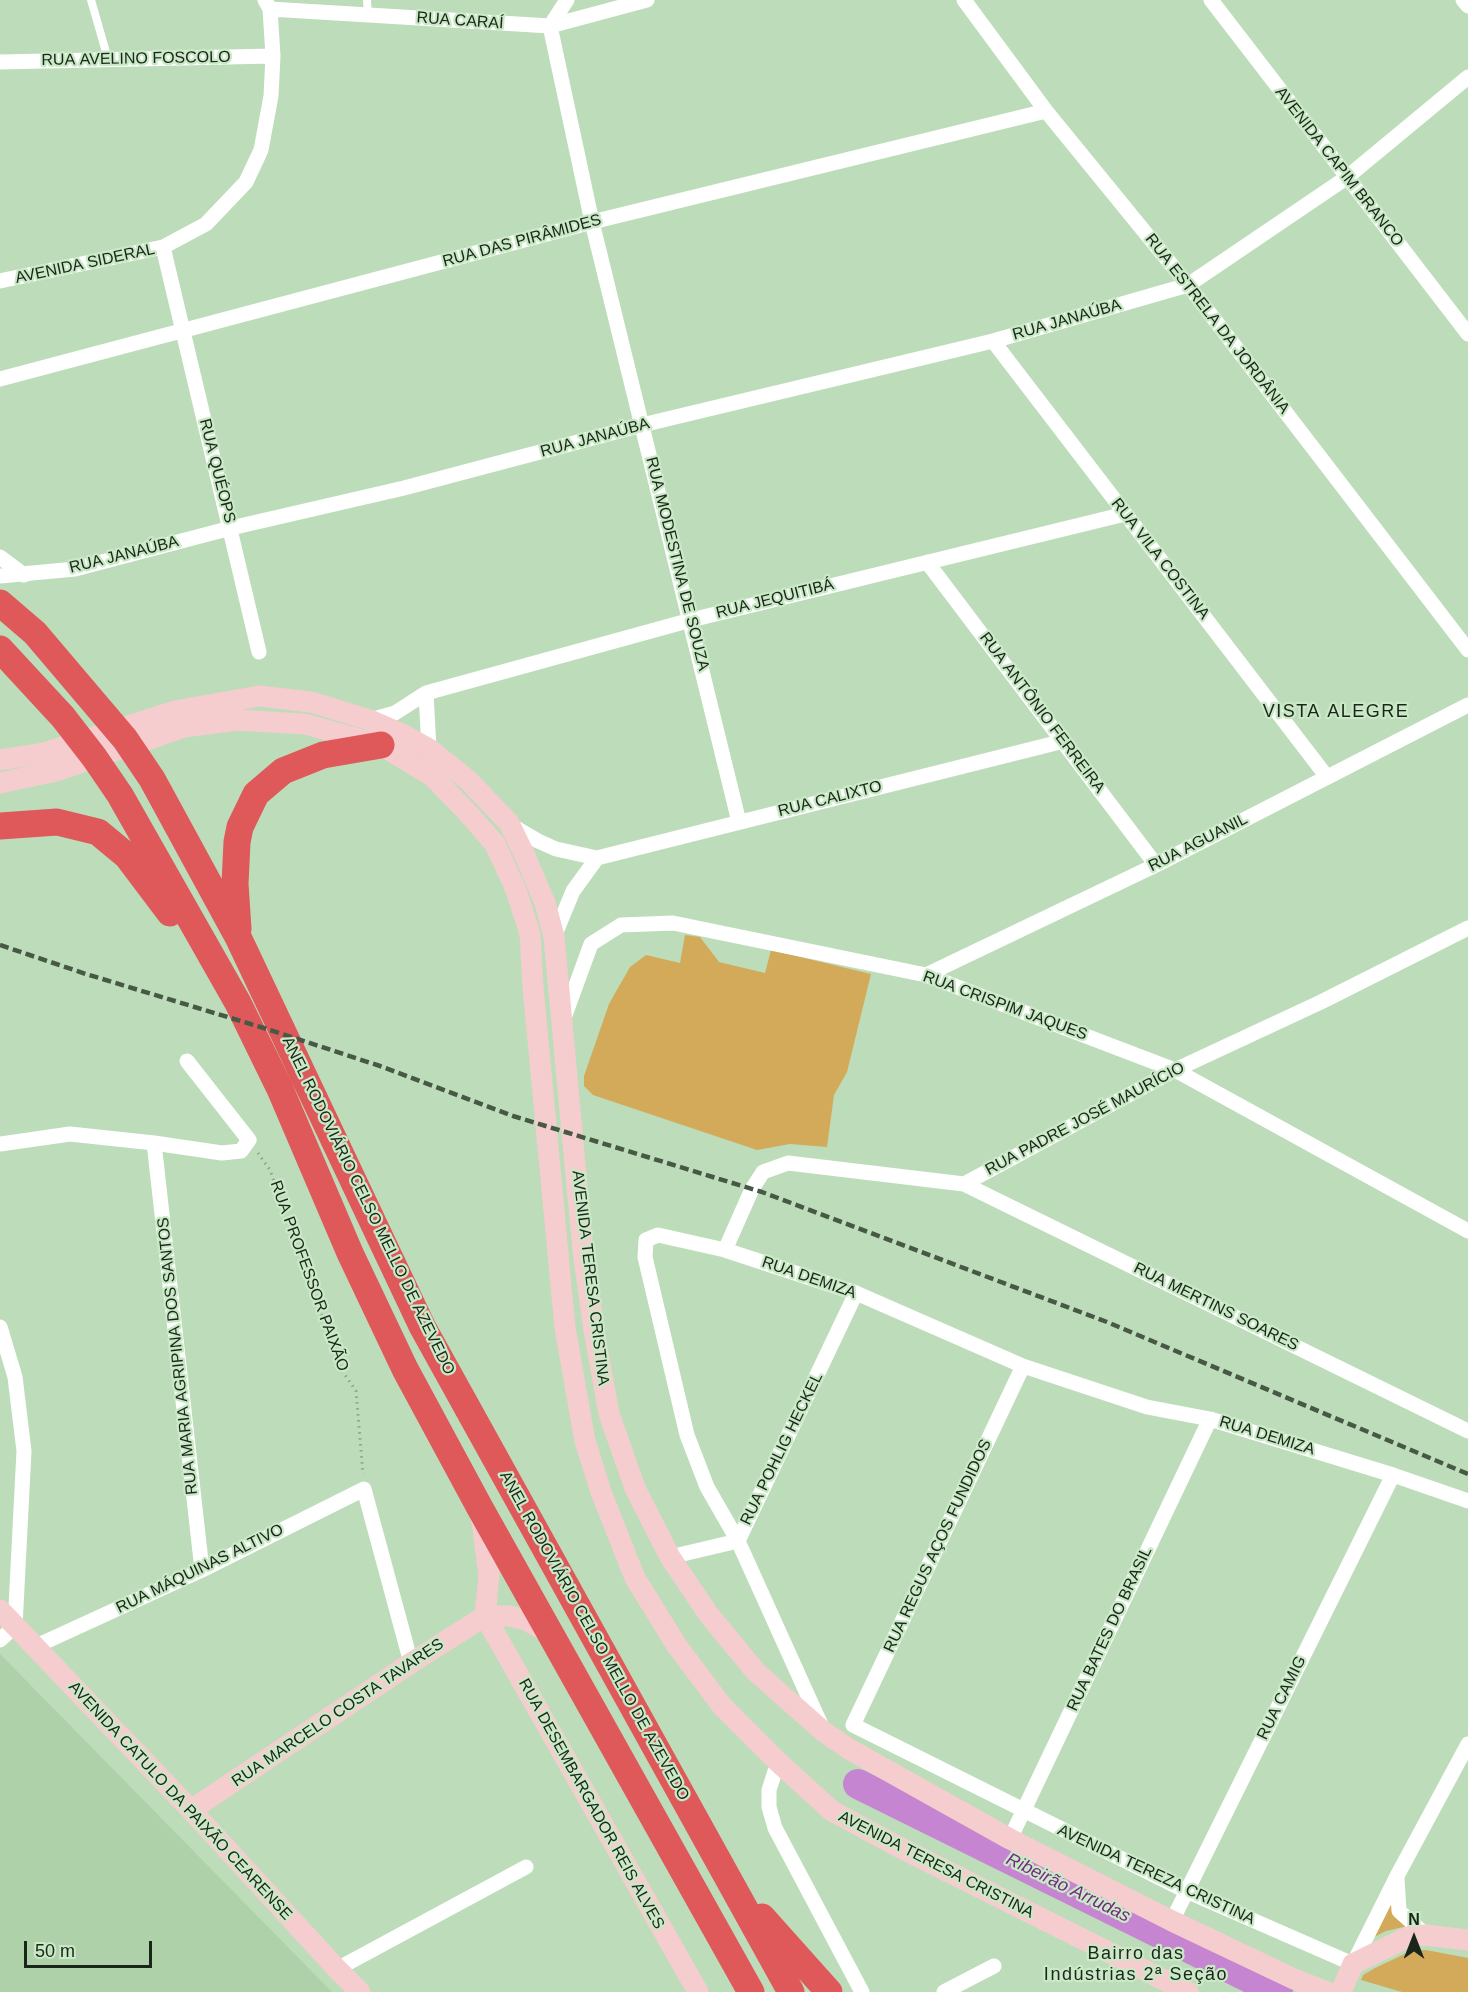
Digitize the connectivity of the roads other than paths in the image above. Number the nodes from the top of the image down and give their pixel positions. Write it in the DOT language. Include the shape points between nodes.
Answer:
graph roads {
  1 [pos="91,0"];
  2 [pos="567,0"];
  3 [pos="647,0"];
  4 [pos="964,0"];
  5 [pos="1211,0"];
  6 [pos="1463,0"];
  7 [pos="268,4"];
  8 [pos="1468,6"];
  9 [pos="368,7"];
  10 [pos="550,26"];
  11 [pos="273,56"];
  12 [pos="108,59"];
  13 [pos="0,62"];
  14 [pos="1468,77"];
  15 [pos="1046,111"];
  16 [pos="1346,178"];
  17 [pos="592,222"];
  18 [pos="163,247"];
  19 [pos="0,281"];
  20 [pos="1188,285"];
  21 [pos="182,330"];
  22 [pos="1468,334"];
  23 [pos="993,341"];
  24 [pos="0,379"];
  25 [pos="642,425"];
  26 [pos="1125,514"];
  27 [pos="231,528"];
  28 [pos="0,558"];
  29 [pos="927,562"];
  30 [pos="24,575"];
  31 [pos="0,576"];
  32 [pos="0,603"];
  33 [pos="691,620"];
  34 [pos="0,649"];
  35 [pos="1468,650"];
  36 [pos="259,652"];
  37 [pos="426,693"];
  38 [pos="1468,705"];
  39 [pos="370,720"];
  40 [pos="1064,741"];
  41 [pos="381,745"];
  42 [pos="429,749"];
  43 [pos="0,760"];
  44 [pos="1327,777"];
  45 [pos="0,783"];
  46 [pos="739,822"];
  47 [pos="508,823"];
  48 [pos="0,826"];
  49 [pos="597,858"];
  50 [pos="1156,865"];
  51 [pos="1468,928"];
  52 [pos="238,937"];
  53 [pos="554,937"];
  54 [pos="926,975"];
  55 [pos="238,1003"];
  56 [pos="562,1023"];
  57 [pos="187,1060"];
  58 [pos="1175,1070"];
  59 [pos="154,1143"];
  60 [pos="0,1144"];
  61 [pos="964,1184"];
  62 [pos="1468,1231"];
  63 [pos="725,1250"];
  64 [pos="856,1293"];
  65 [pos="0,1327"];
  66 [pos="1023,1366"];
  67 [pos="1210,1419"];
  68 [pos="1468,1431"];
  69 [pos="1393,1475"];
  70 [pos="1468,1501"];
  71 [pos="480,1508"];
  72 [pos="738,1541"];
  73 [pos="670,1557"];
  74 [pos="202,1570"];
  75 [pos="0,1610"];
  76 [pos="485,1616"];
  77 [pos="8,1633"];
  78 [pos="551,1635"];
  79 [pos="34,1647"];
  80 [pos="411,1663"];
  81 [pos="853,1725"];
  82 [pos="824,1732"];
  83 [pos="1468,1744"];
  84 [pos="778,1762"];
  85 [pos="191,1810"];
  86 [pos="1024,1812"];
  87 [pos="1010,1839"];
  88 [pos="526,1866"];
  89 [pos="1397,1876"];
  90 [pos="729,1880"];
  91 [pos="1186,1891"];
  92 [pos="1172,1921"];
  93 [pos="1426,1935"];
  94 [pos="1468,1940"];
  95 [pos="1353,1965"];
  96 [pos="994,1966"];
  97 [pos="337,1969"];
  98 [pos="1182,1990"];
  99 [pos="360,1992"];
  100 [pos="698,1992"];
  101 [pos="752,1992"];
  102 [pos="791,1992"];
  103 [pos="829,1992"];
  104 [pos="862,1992"];
  105 [pos="944,1992"];
  106 [pos="1327,1992"];
  107 [pos="1341,1992"];
  1 -- 12 [label="lane"];
  2 -- 10 [label="street"];
  3 -- 10 [label="street, RUA CARAÍ"];
  4 -- 15 [label="street, RUA ESTRELA DA JORDÂNIA"];
  5 -- 16 [label="street, AVENIDA CAPIM BRANCO"];
  6 -- 8 [label="street"];
  7 -- 9 [label="street, RUA CARAÍ"];
  7 -- 11 [label="street, AVENIDA SIDERAL"];
  9 -- 10 [label="street, RUA CARAÍ"];
  10 -- 17 [label="street, RUA MODESTINA DE SOUZA"];
  11 -- 12 [label="street, RUA AVELINO FOSCOLO"];
  11 -- 18 [label="street, AVENIDA SIDERAL" via="271,96 261,150 246,182 206,224"];
  12 -- 13 [label="street, RUA AVELINO FOSCOLO"];
  14 -- 16 [label="street, RUA JANAÚBA"];
  15 -- 17 [label="street, RUA DAS PIRÂMIDES"];
  15 -- 20 [label="street, RUA ESTRELA DA JORDÂNIA"];
  16 -- 20 [label="street, RUA JANAÚBA"];
  16 -- 22 [label="street, AVENIDA CAPIM BRANCO"];
  17 -- 21 [label="street, RUA DAS PIRÂMIDES"];
  17 -- 25 [label="street, RUA MODESTINA DE SOUZA"];
  18 -- 19 [label="street, AVENIDA SIDERAL"];
  18 -- 21 [label="street, RUA QUÉOPS"];
  20 -- 23 [label="street, RUA JANAÚBA"];
  20 -- 35 [label="street, RUA ESTRELA DA JORDÂNIA"];
  21 -- 24 [label="street, RUA DAS PIRÂMIDES"];
  21 -- 27 [label="street, RUA QUÉOPS"];
  23 -- 25 [label="street, RUA JANAÚBA"];
  23 -- 26 [label="street, RUA VILA COSTINA"];
  25 -- 27 [label="street, RUA JANAÚBA" via="404,488"];
  25 -- 33 [label="street, RUA MODESTINA DE SOUZA"];
  26 -- 29 [label="street, RUA JEQUITIBÁ"];
  26 -- 44 [label="street, RUA VILA COSTINA"];
  27 -- 30 [label="street, RUA JANAÚBA" via="75,569"];
  27 -- 36 [label="street, RUA QUÉOPS"];
  28 -- 30 [label="street"];
  29 -- 33 [label="street, RUA JEQUITIBÁ"];
  29 -- 40 [label="street, RUA ANTÔNIO FERREIRA"];
  30 -- 31 [label="street, RUA JANAÚBA"];
  32 -- 52 [label="highway, ANEL RODOVIÁRIO CELSO MELLO DE AZEVEDO" via="34,633 125,740 152,778"];
  33 -- 37 [label="street, RUA JEQUITIBÁ"];
  33 -- 46 [label="street, RUA MODESTINA DE SOUZA"];
  34 -- 55 [label="highway, ANEL RODOVIÁRIO CELSO MELLO DE AZEVEDO" via="63,717 120,795"];
  37 -- 39 [label="street, RUA JEQUITIBÁ" via="395,713"];
  37 -- 42 [label="street"];
  38 -- 44 [label="street, RUA AGUANIL"];
  39 -- 42 [label="main road, AVENIDA TERESA CRISTINA"];
  39 -- 43 [label="main road, AVENIDA TERESA CRISTINA" via="311,702 259,696 175,711 44,753"];
  40 -- 46 [label="street, RUA CALIXTO"];
  40 -- 50 [label="street, RUA ANTÔNIO FERREIRA"];
  41 -- 45 [label="main road, AVENIDA TERESA CRISTINA" via="305,724 237,720 184,727 56,771"];
  41 -- 52 [label="highway" via="323,755 283,771 256,794 237,842"];
  41 -- 84 [label="main road, AVENIDA TERESA CRISTINA" via="432,776 467,812 495,844 516,890 530,934 565,1328 585,1442 635,1578 677,1646 722,1706"];
  42 -- 47 [label="main road, AVENIDA TERESA CRISTINA" via="468,780"];
  44 -- 50 [label="street, RUA AGUANIL"];
  46 -- 49 [label="street, RUA CALIXTO"];
  47 -- 49 [label="street, RUA CALIXTO" via="556,849"];
  47 -- 53 [label="main road, AVENIDA TERESA CRISTINA" via="537,885"];
  48 -- 55 [label="highway" via="57,822 98,832 128,856"];
  49 -- 53 [label="street" via="573,891"];
  50 -- 54 [label="street, RUA AGUANIL"];
  51 -- 58 [label="street, RUA PADRE JOSÉ MAURÍCIO"];
  52 -- 90 [label="highway, ANEL RODOVIÁRIO CELSO MELLO DE AZEVEDO" via="422,1326"];
  53 -- 56 [label="main road, AVENIDA TERESA CRISTINA"];
  54 -- 56 [label="street, RUA CRISPIM JAQUES" via="674,923 621,925 591,944"];
  54 -- 58 [label="street, RUA CRISPIM JAQUES"];
  55 -- 71 [label="highway, ANEL RODOVIÁRIO CELSO MELLO DE AZEVEDO" via="405,1369"];
  56 -- 73 [label="main road, AVENIDA TERESA CRISTINA" via="583,1251 609,1414 635,1488"];
  57 -- 59 [label="street" via="249,1140 241,1151 222,1153"];
  58 -- 61 [label="street, RUA PADRE JOSÉ MAURÍCIO"];
  58 -- 62 [label="street, RUA CRISPIM JAQUES"];
  59 -- 60 [label="street" via="70,1134"];
  59 -- 74 [label="street, RUA MARIA AGRIPINA DOS SANTOS"];
  61 -- 63 [label="street" via="788,1162 763,1172"];
  61 -- 68 [label="street, RUA MERTINS SOARES"];
  63 -- 64 [label="street, RUA DEMIZA"];
  63 -- 72 [label="street, RUA DEMIZA" via="658,1235 646,1240 645,1257 687,1435 707,1487"];
  64 -- 66 [label="street, RUA DEMIZA"];
  64 -- 72 [label="street, RUA POHLIG HECKEL"];
  65 -- 77 [label="street" via="15,1377 24,1451"];
  66 -- 67 [label="street, RUA DEMIZA" via="1147,1407"];
  66 -- 81 [label="street, RUA REGUS AÇOS FUNDIDOS"];
  67 -- 69 [label="street, RUA DEMIZA"];
  67 -- 86 [label="street, RUA BATES DO BRASIL"];
  69 -- 70 [label="street, RUA DEMIZA"];
  69 -- 91 [label="street, RUA CAMIG"];
  71 -- 76 [label="main road" via="489,1575"];
  71 -- 78 [label="highway, ANEL RODOVIÁRIO CELSO MELLO DE AZEVEDO"];
  72 -- 73 [label="street, RUA POHLIG HECKEL"];
  72 -- 82 [label="street, RUA DEMIZA"];
  73 -- 82 [label="main road, AVENIDA TERESA CRISTINA" via="709,1615 756,1672"];
  74 -- 79 [label="street, RUA MÁQUINAS ALTIVO"];
  74 -- 80 [label="street, RUA MÁQUINAS ALTIVO" via="364,1489"];
  75 -- 77 [label="main road, AVENIDA CATULO DA PAIXÃO CEARENSE"];
  76 -- 78 [label="main road" via="526,1620"];
  76 -- 80 [label="main road, RUA MARCELO COSTA TAVARES"];
  76 -- 100 [label="main road, RUA DESEMBARGADOR REIS ALVES"];
  77 -- 79 [label="main road, AVENIDA CATULO DA PAIXÃO CEARENSE"];
  78 -- 101 [label="highway, ANEL RODOVIÁRIO CELSO MELLO DE AZEVEDO"];
  79 -- 85 [label="main road, AVENIDA CATULO DA PAIXÃO CEARENSE"];
  80 -- 85 [label="main road, RUA MARCELO COSTA TAVARES"];
  81 -- 86 [label="street, AVENIDA TEREZA CRISTINA"];
  82 -- 87 [label="main road, AVENIDA TERESA CRISTINA"];
  83 -- 89 [label="street"];
  84 -- 98 [label="main road, AVENIDA TERESA CRISTINA" via="832,1811"];
  84 -- 104 [label="street" via="769,1790 775,1828"];
  85 -- 97 [label="main road, AVENIDA CATULO DA PAIXÃO CEARENSE"];
  86 -- 87 [label="street, RUA BATES DO BRASIL"];
  86 -- 91 [label="street, AVENIDA TEREZA CRISTINA"];
  87 -- 92 [label="main road, AVENIDA TERESA CRISTINA"];
  88 -- 97 [label="street"];
  89 -- 93 [label="street" via="1399,1911"];
  89 -- 95 [label="street"];
  90 -- 102 [label="highway, ANEL RODOVIÁRIO CELSO MELLO DE AZEVEDO"];
  90 -- 103 [label="highway"];
  91 -- 92 [label="street, RUA CAMIG"];
  91 -- 95 [label="street, AVENIDA TEREZA CRISTINA"];
  92 -- 106 [label="main road, AVENIDA TERESA CRISTINA"];
  93 -- 94 [label="main road"];
  93 -- 95 [label="main road" via="1408,1937"];
  95 -- 107 [label="main road"];
  96 -- 105 [label="street"];
  97 -- 99 [label="main road, AVENIDA CATULO DA PAIXÃO CEARENSE"];
}
